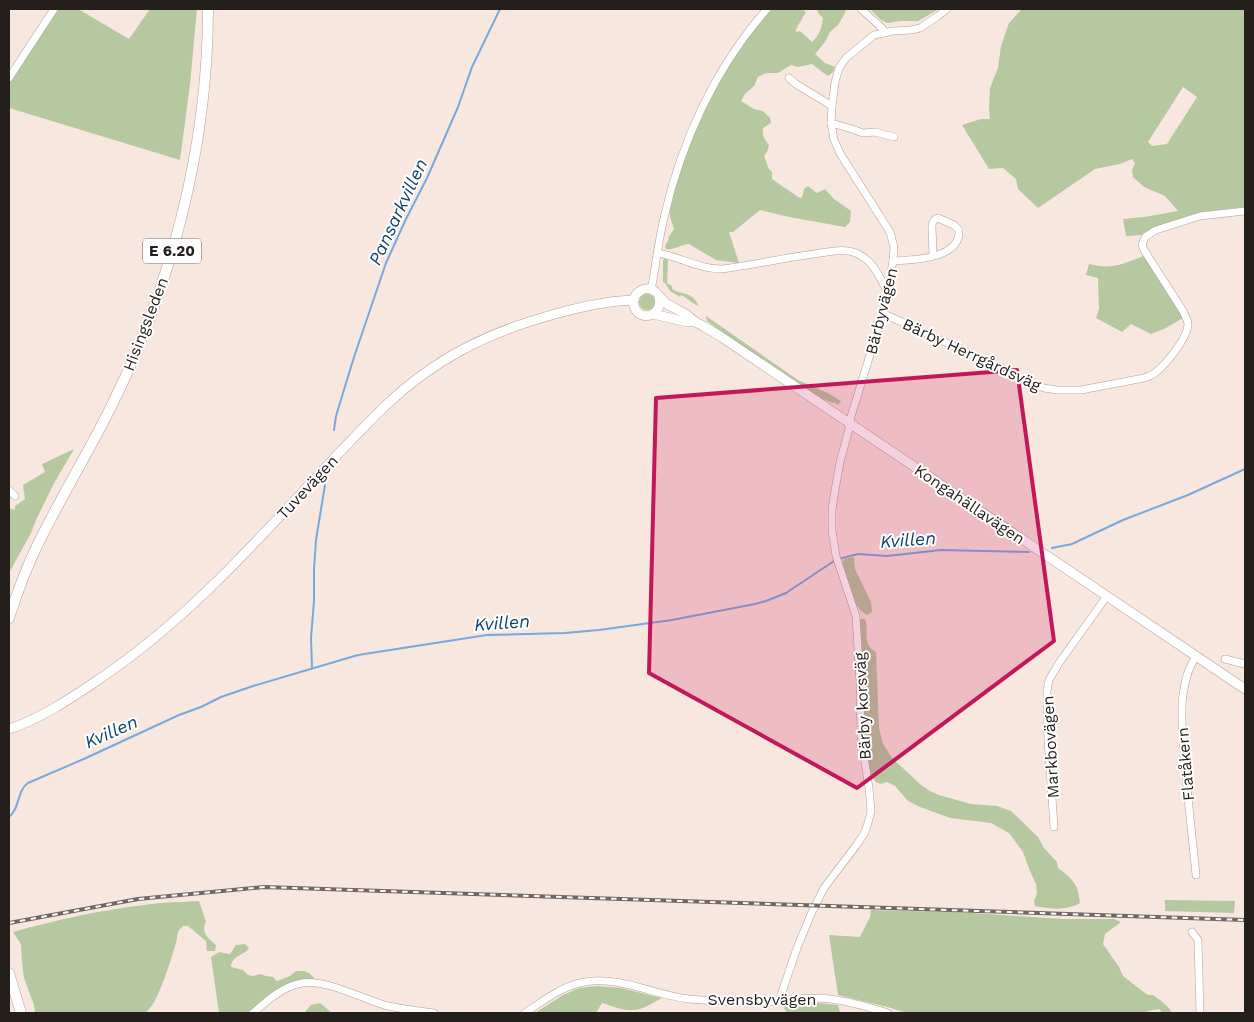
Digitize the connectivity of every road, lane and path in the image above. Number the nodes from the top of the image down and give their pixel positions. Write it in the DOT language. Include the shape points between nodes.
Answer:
graph roads {
  1 [pos="54,9"];
  2 [pos="208,9"];
  3 [pos="767,9"];
  4 [pos="861,9"];
  5 [pos="948,9"];
  6 [pos="884,33"];
  7 [pos="9,78"];
  8 [pos="789,78"];
  9 [pos="832,106"];
  10 [pos="831,123"];
  11 [pos="894,137"];
  12 [pos="1245,211"];
  13 [pos="658,254"];
  14 [pos="933,256"];
  15 [pos="893,261"];
  16 [pos="651,290"];
  17 [pos="888,292"];
  18 [pos="659,297"];
  19 [pos="634,300"];
  20 [pos="882,313"];
  21 [pos="652,314"];
  22 [pos="694,321"];
  23 [pos="849,423"];
  24 [pos="9,490"];
  25 [pos="15,496"];
  26 [pos="1107,596"];
  27 [pos="9,618"];
  28 [pos="1197,656"];
  29 [pos="1225,659"];
  30 [pos="1245,664"];
  31 [pos="1245,688"];
  32 [pos="9,729"];
  33 [pos="1054,827"];
  34 [pos="1196,875"];
  35 [pos="1192,932"];
  36 [pos="9,973"];
  37 [pos="779,1001"];
  38 [pos="21,1013"];
  39 [pos="253,1013"];
  40 [pos="434,1013"];
  41 [pos="525,1013"];
  42 [pos="888,1013"];
  43 [pos="1200,1013"];
  1 -- 7 [label="street"];
  2 -- 27 [label="highway, Hisingsleden / E 6.20" via="206,71 195,152 162,284 122,382 37,546"];
  3 -- 13 [label="street" via="721,72 694,126 670,192"];
  4 -- 6 [label="street"];
  5 -- 6 [label="street" via="920,28"];
  6 -- 9 [label="street, Bärbyvägen" via="874,35 841,64"];
  8 -- 9 [label="street"];
  9 -- 10 [label="street, Bärbyvägen"];
  10 -- 11 [label="street" via="862,133 875,132"];
  10 -- 15 [label="street, Bärbyvägen" via="841,155 890,232 894,246"];
  12 -- 20 [label="street, Bärby Herrgårdsväg" via="1200,216 1156,230 1145,237 1142,246 1183,311 1188,327 1186,335 1166,361 1144,378 1081,390 1044,388"];
  13 -- 16 [label="street"];
  13 -- 17 [label="street" via="722,269 850,251 873,266"];
  14 -- 14 [label="street" via="932,225 938,218 956,226 959,233 953,246"];
  14 -- 15 [label="street"];
  15 -- 17 [label="street, Bärbyvägen"];
  16 -- 18 [label="main road, Kongahällavägen"];
  16 -- 19 [label="main road" via="641,290"];
  17 -- 20 [label="street, Bärbyvägen"];
  18 -- 21 [label="main road" via="659,307"];
  18 -- 22 [label="main road, Kongahällavägen"];
  19 -- 21 [label="main road, Kongahällavägen" via="639,313 645,316"];
  19 -- 32 [label="main road, Tuvevägen" via="583,307 512,327 428,370 378,413 176,620 72,698"];
  20 -- 23 [label="street, Bärbyvägen"];
  21 -- 22 [label="main road, Kongahällavägen"];
  22 -- 23 [label="main road, Kongahällavägen"];
  23 -- 26 [label="main road, Kongahällavägen"];
  23 -- 37 [label="street, Bärby korsväg" via="833,505 832,530 841,572 856,616 860,732 870,814 861,838 828,882 808,918"];
  24 -- 25 [label="street"];
  26 -- 28 [label="main road, Kongahällavägen"];
  26 -- 33 [label="street, Markbovägen" via="1049,680 1047,725"];
  28 -- 31 [label="main road, Kongahällavägen"];
  28 -- 34 [label="street, Flatåkern" via="1188,674 1181,714"];
  29 -- 30 [label="street"];
  35 -- 43 [label="street" via="1198,940"];
  36 -- 38 [label="highway"];
  37 -- 41 [label="street, Svensbyvägen" via="683,998 630,985 589,981 561,990"];
  37 -- 42 [label="street, Svensbyvägen" via="826,999"];
  39 -- 40 [label="street" via="285,989 308,982 386,1005"];
}
